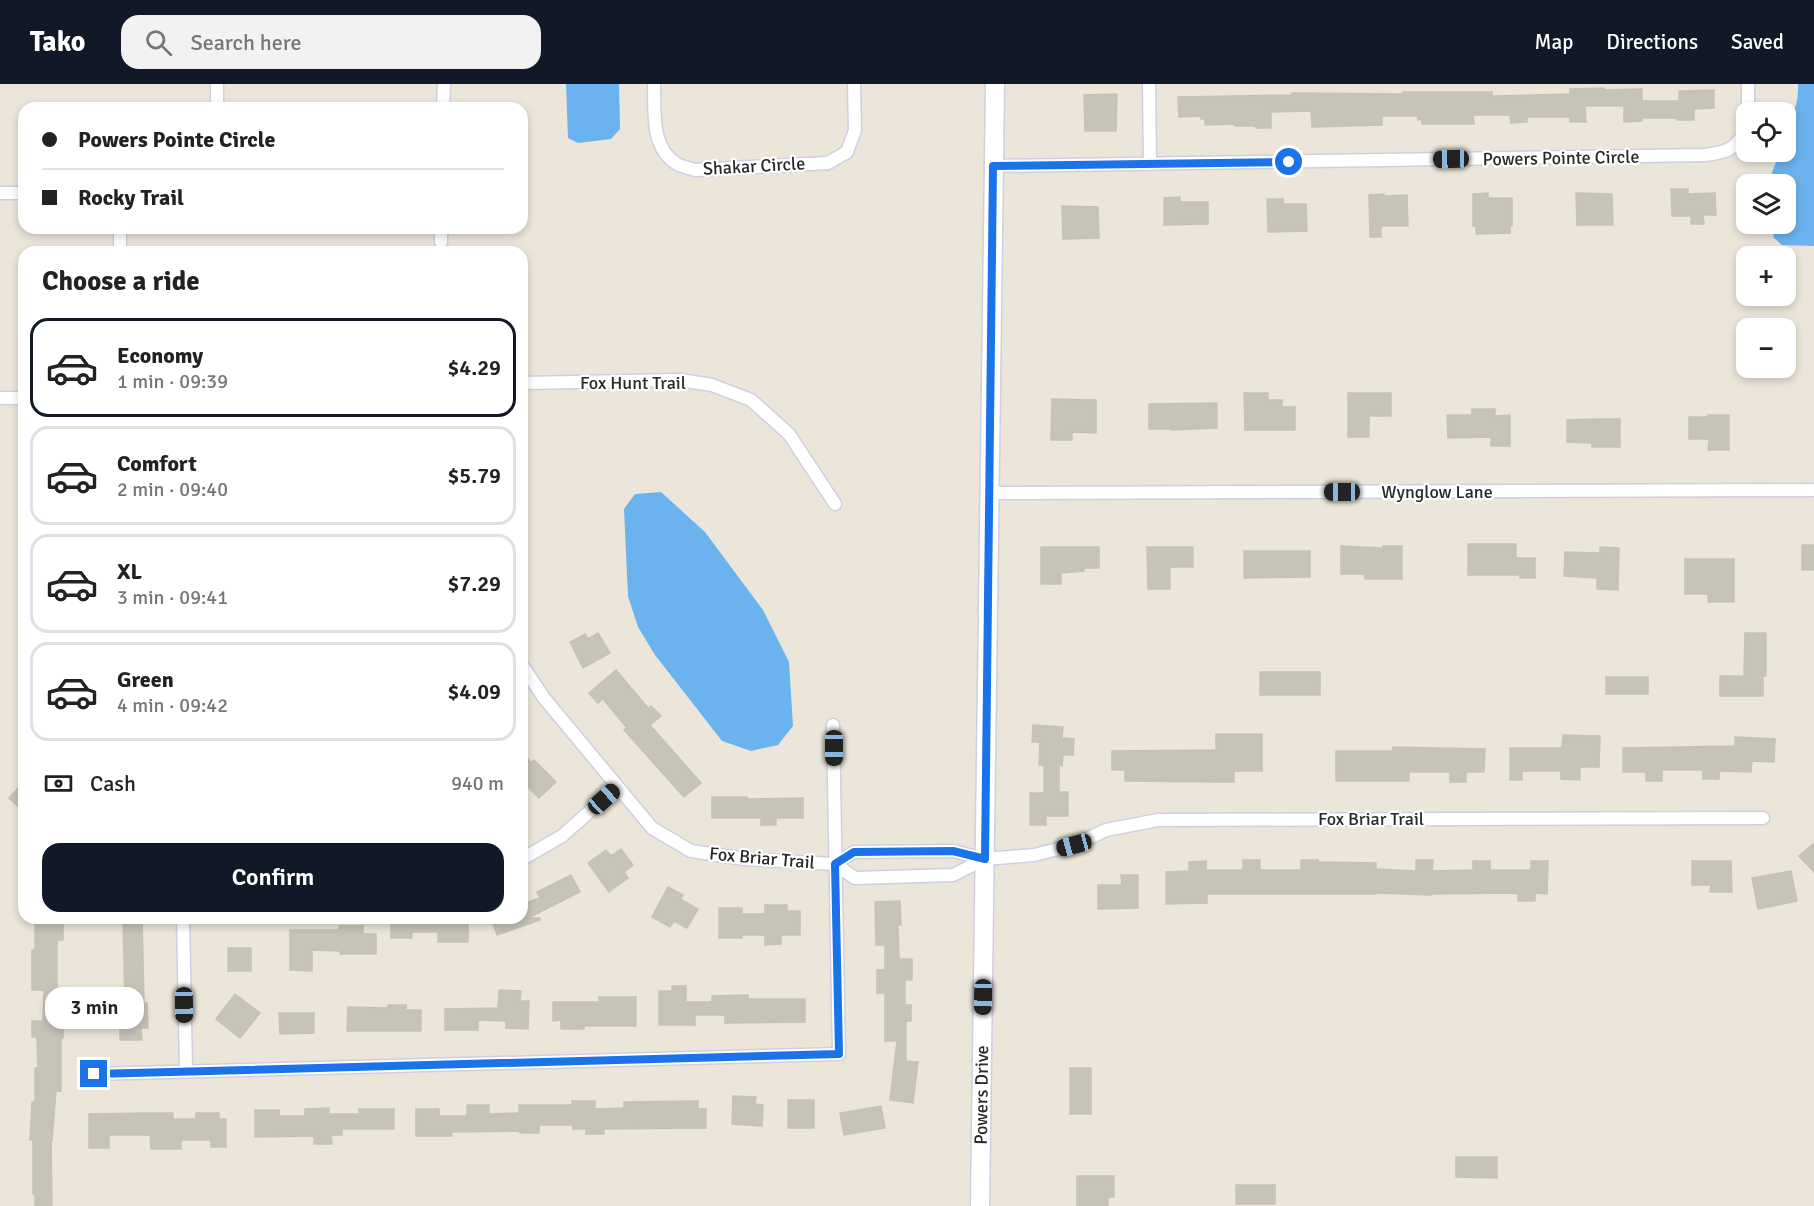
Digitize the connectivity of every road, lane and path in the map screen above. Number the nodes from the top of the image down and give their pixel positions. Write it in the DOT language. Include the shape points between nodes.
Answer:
graph roads {
  1 [pos="217,84"];
  2 [pos="444,84"];
  3 [pos="654,84"];
  4 [pos="854,84"];
  5 [pos="995,84"];
  6 [pos="1149,84"];
  7 [pos="1748,84"];
  8 [pos="217,102"];
  9 [pos="443,102"];
  10 [pos="1748,102"];
  11 [pos="1736,146"];
  12 [pos="1150,164"];
  13 [pos="993,166"];
  14 [pos="0,193"];
  15 [pos="18,193"];
  16 [pos="441,234"];
  17 [pos="441,242"];
  18 [pos="528,383"];
  19 [pos="0,398"];
  20 [pos="18,398"];
  21 [pos="1814,490"];
  22 [pos="988,493"];
  23 [pos="835,504"];
  24 [pos="528,673"];
  25 [pos="833,725"];
  26 [pos="617,787"];
  27 [pos="1763,818"];
  28 [pos="528,856"];
  29 [pos="985,859"];
  30 [pos="835,864"];
  31 [pos="183,924"];
  32 [pos="186,1071"];
  33 [pos="94,1074"];
  34 [pos="980,1206"];
  1 -- 8 [label="street"];
  2 -- 9 [label="street"];
  3 -- 4 [label="street, Shakar Circle" via="658,145 677,164 695,170 828,163 847,152 855,130"];
  5 -- 13 [label="street, Powers Drive"];
  6 -- 12 [label="street"];
  7 -- 10 [label="street"];
  11 -- 12 [label="street, Powers Pointe Circle" via="1723,153 1705,155"];
  12 -- 13 [label="street, Powers Pointe Circle"];
  13 -- 22 [label="street, Powers Drive"];
  14 -- 15 [label="street"];
  16 -- 17 [label="street"];
  18 -- 23 [label="street, Fox Hunt Trail" via="680,380 712,385 751,400 789,434"];
  19 -- 20 [label="street"];
  21 -- 22 [label="street, Wynglow Lane"];
  22 -- 29 [label="street, Powers Drive"];
  24 -- 26 [label="street, Fox Briar Trail"];
  25 -- 30 [label="street"];
  26 -- 28 [label="street" via="562,836"];
  26 -- 30 [label="street, Fox Briar Trail" via="652,828 691,851 745,859"];
  27 -- 29 [label="street, Fox Briar Trail" via="1158,820 1106,830 1074,845 1034,855"];
  29 -- 30 [label="street, Fox Briar Trail" via="953,851 854,852"];
  29 -- 30 [label="street, Fox Briar Trail" via="953,874 855,878"];
  29 -- 34 [label="street, Powers Drive"];
  30 -- 32 [label="street" via="839,1054"];
  31 -- 32 [label="street"];
  32 -- 33 [label="street"];
}
